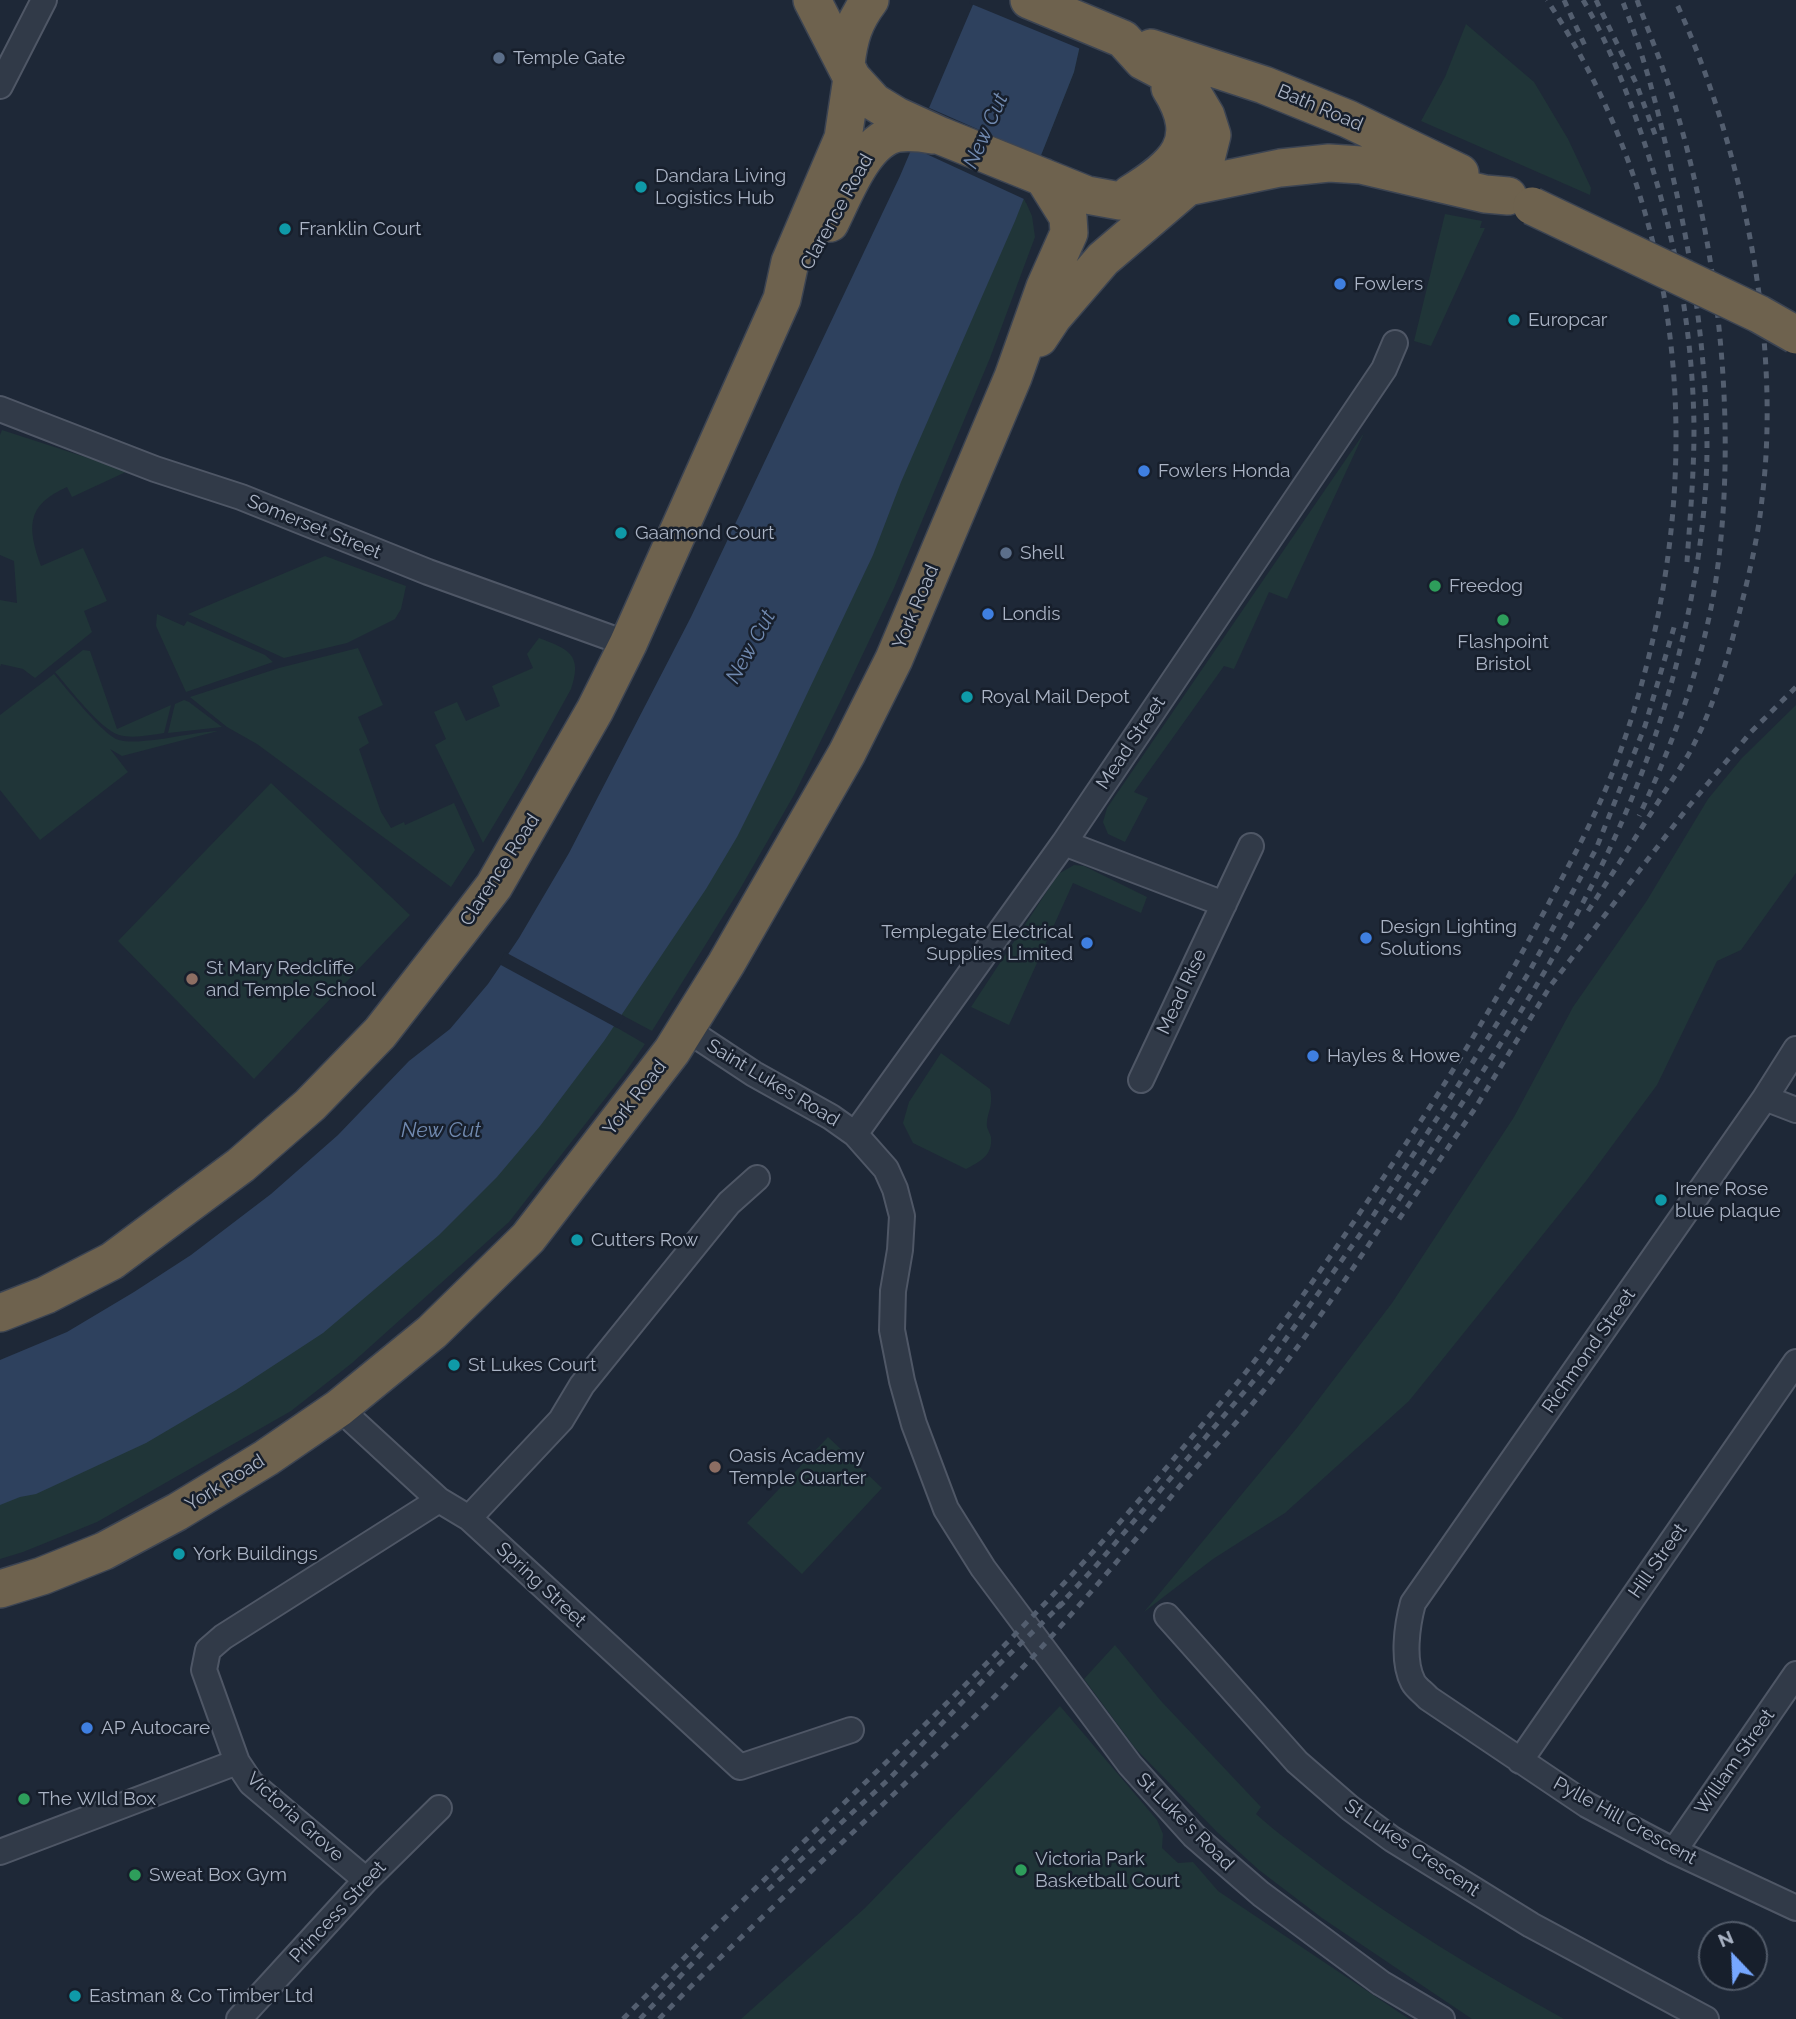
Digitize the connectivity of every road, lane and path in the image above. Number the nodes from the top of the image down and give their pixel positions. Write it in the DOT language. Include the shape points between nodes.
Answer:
graph roads {
  1 [pos="44,0"];
  2 [pos="812,0"];
  3 [pos="870,0"];
  4 [pos="1029,0"];
  5 [pos="1120,37"];
  6 [pos="1158,69"];
  7 [pos="849,71"];
  8 [pos="0,86"];
  9 [pos="887,130"];
  10 [pos="1053,186"];
  11 [pos="1185,189"];
  12 [pos="1120,201"];
  13 [pos="1520,201"];
  14 [pos="782,299"];
  15 [pos="1796,335"];
  16 [pos="1395,343"];
  17 [pos="1013,377"];
  18 [pos="0,409"];
  19 [pos="628,644"];
  20 [pos="1064,843"];
  21 [pos="1251,846"];
  22 [pos="1224,904"];
  23 [pos="686,1029"];
  24 [pos="1796,1049"];
  25 [pos="1141,1080"];
  26 [pos="1765,1098"];
  27 [pos="1796,1110"];
  28 [pos="855,1134"];
  29 [pos="757,1178"];
  30 [pos="0,1313"];
  31 [pos="1796,1362"];
  32 [pos="339,1408"];
  33 [pos="439,1500"];
  34 [pos="469,1518"];
  35 [pos="983,1568"];
  36 [pos="0,1590"];
  37 [pos="1167,1616"];
  38 [pos="1408,1660"];
  39 [pos="1796,1674"];
  40 [pos="851,1730"];
  41 [pos="1520,1761"];
  42 [pos="237,1762"];
  43 [pos="439,1808"];
  44 [pos="1674,1851"];
  45 [pos="0,1852"];
  46 [pos="366,1880"];
  47 [pos="1796,1908"];
  48 [pos="239,2019"];
  49 [pos="1442,2019"];
  50 [pos="1706,2019"];
  1 -- 8 [label="street"];
  2 -- 7 [label="highway"];
  3 -- 7 [label="highway, Clarence Road" via="849,36"];
  4 -- 5 [label="highway, Bath Road"];
  5 -- 6 [label="highway" via="1143,61"];
  5 -- 13 [label="highway, Bath Road" via="1348,118"];
  6 -- 11 [label="highway, York Road" via="1194,93 1212,135 1205,163"];
  6 -- 12 [label="highway" via="1183,116 1182,145 1177,158 1159,176"];
  7 -- 9 [label="highway"];
  7 -- 14 [label="highway, Clarence Road" via="843,138 790,262"];
  9 -- 10 [label="highway" via="941,135"];
  9 -- 14 [label="highway, Clarence Road" via="864,158 804,274"];
  10 -- 12 [label="highway"];
  10 -- 17 [label="highway, York Road" via="1068,217 1069,233"];
  11 -- 12 [label="highway, Bath Road"];
  11 -- 13 [label="highway, Bath Road" via="1271,169 1329,163 1361,165"];
  11 -- 17 [label="highway, York Road" via="1088,276 1053,317"];
  13 -- 15 [label="highway, Bath Road, bridge"];
  14 -- 19 [label="highway, Clarence Road"];
  16 -- 20 [label="street, Mead Street" via="1384,369"];
  17 -- 23 [label="highway, York Road" via="894,659 848,753"];
  18 -- 19 [label="street, Somerset Street"];
  19 -- 30 [label="highway, Clarence Road" via="494,886 380,1033 310,1105 167,1222 112,1262"];
  20 -- 22 [label="street"];
  20 -- 28 [label="street, Mead Street"];
  21 -- 22 [label="street, Mead Rise"];
  22 -- 25 [label="street, Mead Rise"];
  23 -- 28 [label="street, Saint Lukes Road"];
  23 -- 32 [label="highway, York Road" via="528,1238 432,1332"];
  24 -- 26 [label="street, Richmond Street"];
  26 -- 27 [label="street"];
  26 -- 38 [label="street, Richmond Street" via="1413,1603"];
  28 -- 35 [label="street, Saint Lukes Road" via="886,1169 902,1216 892,1330 914,1424 946,1509"];
  29 -- 34 [label="street" via="729,1203 582,1385 561,1420"];
  31 -- 41 [label="street, Hill Street"];
  32 -- 33 [label="street, Spring Street"];
  32 -- 36 [label="highway, York Road" via="165,1519 104,1551"];
  33 -- 34 [label="street, Spring Street"];
  33 -- 42 [label="street, Victoria Grove" via="208,1650 204,1671"];
  34 -- 40 [label="street, Spring Street" via="740,1768"];
  35 -- 49 [label="street, St Luke's Road" via="1130,1765 1194,1836 1261,1894 1370,1975"];
  37 -- 50 [label="street, St Lukes Crescent" via="1297,1762 1350,1808 1531,1925"];
  38 -- 41 [label="street, Pylle Hill Crescent" via="1413,1682 1429,1698"];
  39 -- 44 [label="street, William Street"];
  41 -- 44 [label="street, Pylle Hill Crescent" via="1587,1805"];
  42 -- 45 [label="street"];
  42 -- 46 [label="street, Victoria Grove" via="251,1783"];
  43 -- 46 [label="street, Princess Street"];
  44 -- 47 [label="street, Pylle Hill Crescent"];
  46 -- 48 [label="street, Princess Street"];
}
